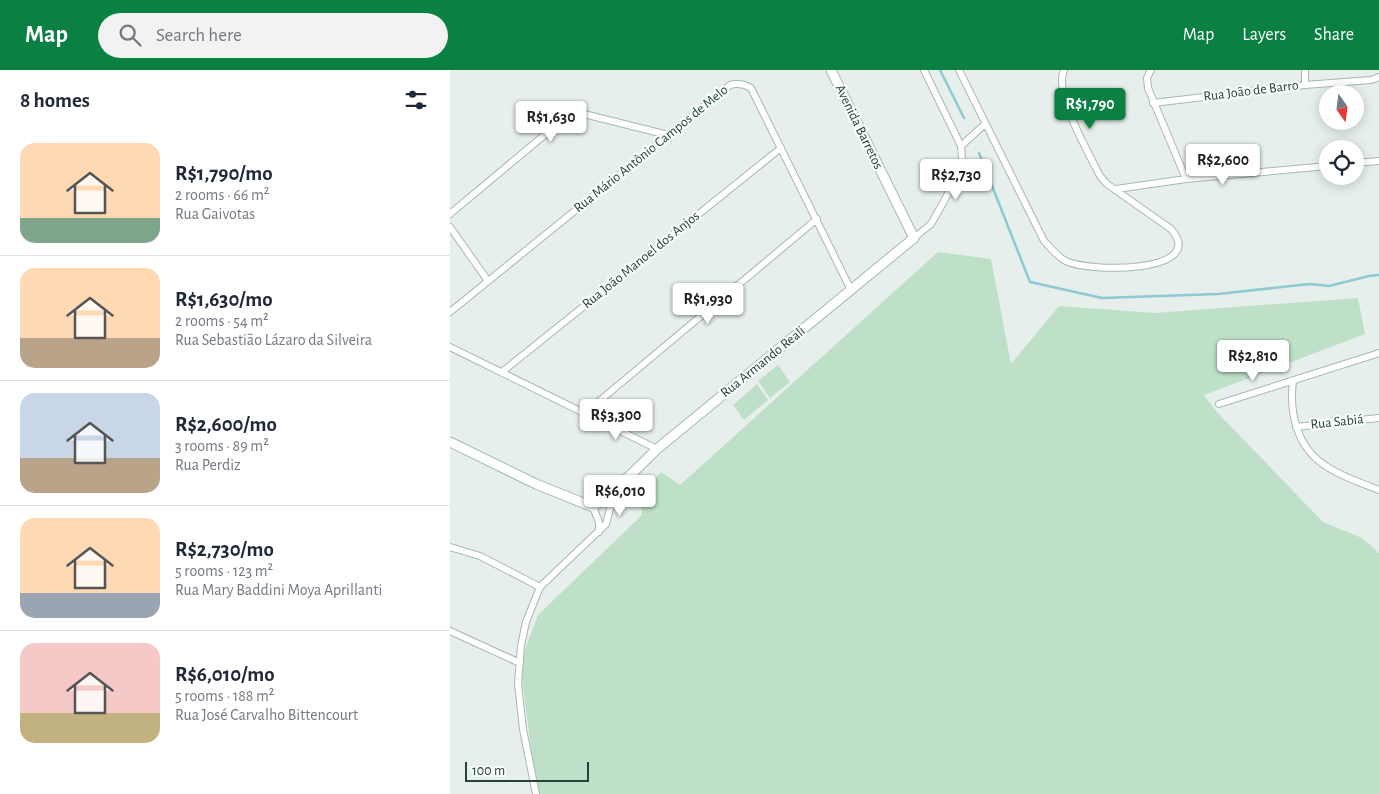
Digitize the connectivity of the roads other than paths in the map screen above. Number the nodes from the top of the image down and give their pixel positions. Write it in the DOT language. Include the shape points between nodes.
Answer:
graph roads {
  1 [pos="831,70"];
  2 [pos="924,70"];
  3 [pos="959,70"];
  4 [pos="1064,70"];
  5 [pos="1151,70"];
  6 [pos="1305,70"];
  7 [pos="1379,77"];
  8 [pos="1305,85"];
  9 [pos="1153,103"];
  10 [pos="985,124"];
  11 [pos="668,135"];
  12 [pos="962,146"];
  13 [pos="781,148"];
  14 [pos="1379,161"];
  15 [pos="1364,162"];
  16 [pos="1319,167"];
  17 [pos="1186,179"];
  18 [pos="1116,189"];
  19 [pos="450,214"];
  20 [pos="817,219"];
  21 [pos="450,227"];
  22 [pos="914,238"];
  23 [pos="488,281"];
  24 [pos="851,290"];
  25 [pos="450,311"];
  26 [pos="450,348"];
  27 [pos="1379,353"];
  28 [pos="502,372"];
  29 [pos="1293,381"];
  30 [pos="1219,404"];
  31 [pos="585,413"];
  32 [pos="1379,418"];
  33 [pos="1296,427"];
  34 [pos="450,442"];
  35 [pos="657,449"];
  36 [pos="615,490"];
  37 [pos="1379,490"];
  38 [pos="593,507"];
  39 [pos="599,532"];
  40 [pos="450,547"];
  41 [pos="540,587"];
  42 [pos="450,631"];
  43 [pos="520,663"];
  44 [pos="536,794"];
  1 -- 22 [label="street, Avenida Barretos"];
  2 -- 12 [label="street"];
  3 -- 10 [label="street"];
  4 -- 18 [label="street" via="1061,86 1064,100 1100,176"];
  5 -- 9 [label="street" via="1147,78"];
  6 -- 8 [label="street"];
  7 -- 8 [label="street, Rua João de Barro"];
  8 -- 9 [label="street, Rua João de Barro"];
  9 -- 17 [label="street"];
  10 -- 12 [label="street"];
  10 -- 18 [label="street" via="1044,241 1064,260 1102,268 1142,265 1173,258 1180,244 1172,229"];
  11 -- 13 [label="street, Rua Mário Antônio Campos de Melo" via="730,85 736,84 751,88"];
  11 -- 19 [label="street" via="573,114"];
  11 -- 23 [label="street, Rua Mário Antônio Campos de Melo"];
  12 -- 22 [label="street" via="957,176 943,203 931,224"];
  13 -- 20 [label="street, Rua Mário Antônio Campos de Melo"];
  13 -- 28 [label="street, Rua João Manoel dos Anjos"];
  14 -- 15 [label="street"];
  16 -- 17 [label="street"];
  17 -- 18 [label="street"];
  20 -- 24 [label="street, Rua Mário Antônio Campos de Melo"];
  20 -- 31 [label="street"];
  21 -- 23 [label="street"];
  22 -- 24 [label="street, Rua Armando Reali"];
  23 -- 25 [label="street, Rua Mário Antônio Campos de Melo"];
  24 -- 35 [label="street, Rua Armando Reali"];
  26 -- 28 [label="street"];
  27 -- 29 [label="street"];
  28 -- 31 [label="street"];
  29 -- 30 [label="street"];
  29 -- 33 [label="street" via="1291,399"];
  31 -- 35 [label="street"];
  32 -- 33 [label="street, Rua Sabiá"];
  33 -- 37 [label="street" via="1304,444 1318,460"];
  34 -- 38 [label="street" via="536,484"];
  35 -- 36 [label="street, Rua Armando Reali"];
  36 -- 38 [label="street, Rua Armando Reali"];
  36 -- 39 [label="street" via="608,518"];
  38 -- 39 [label="street"];
  39 -- 41 [label="street"];
  40 -- 41 [label="street" via="480,556"];
  41 -- 43 [label="street" via="526,622"];
  42 -- 43 [label="street"];
  43 -- 44 [label="street" via="518,684 523,729"];
}
